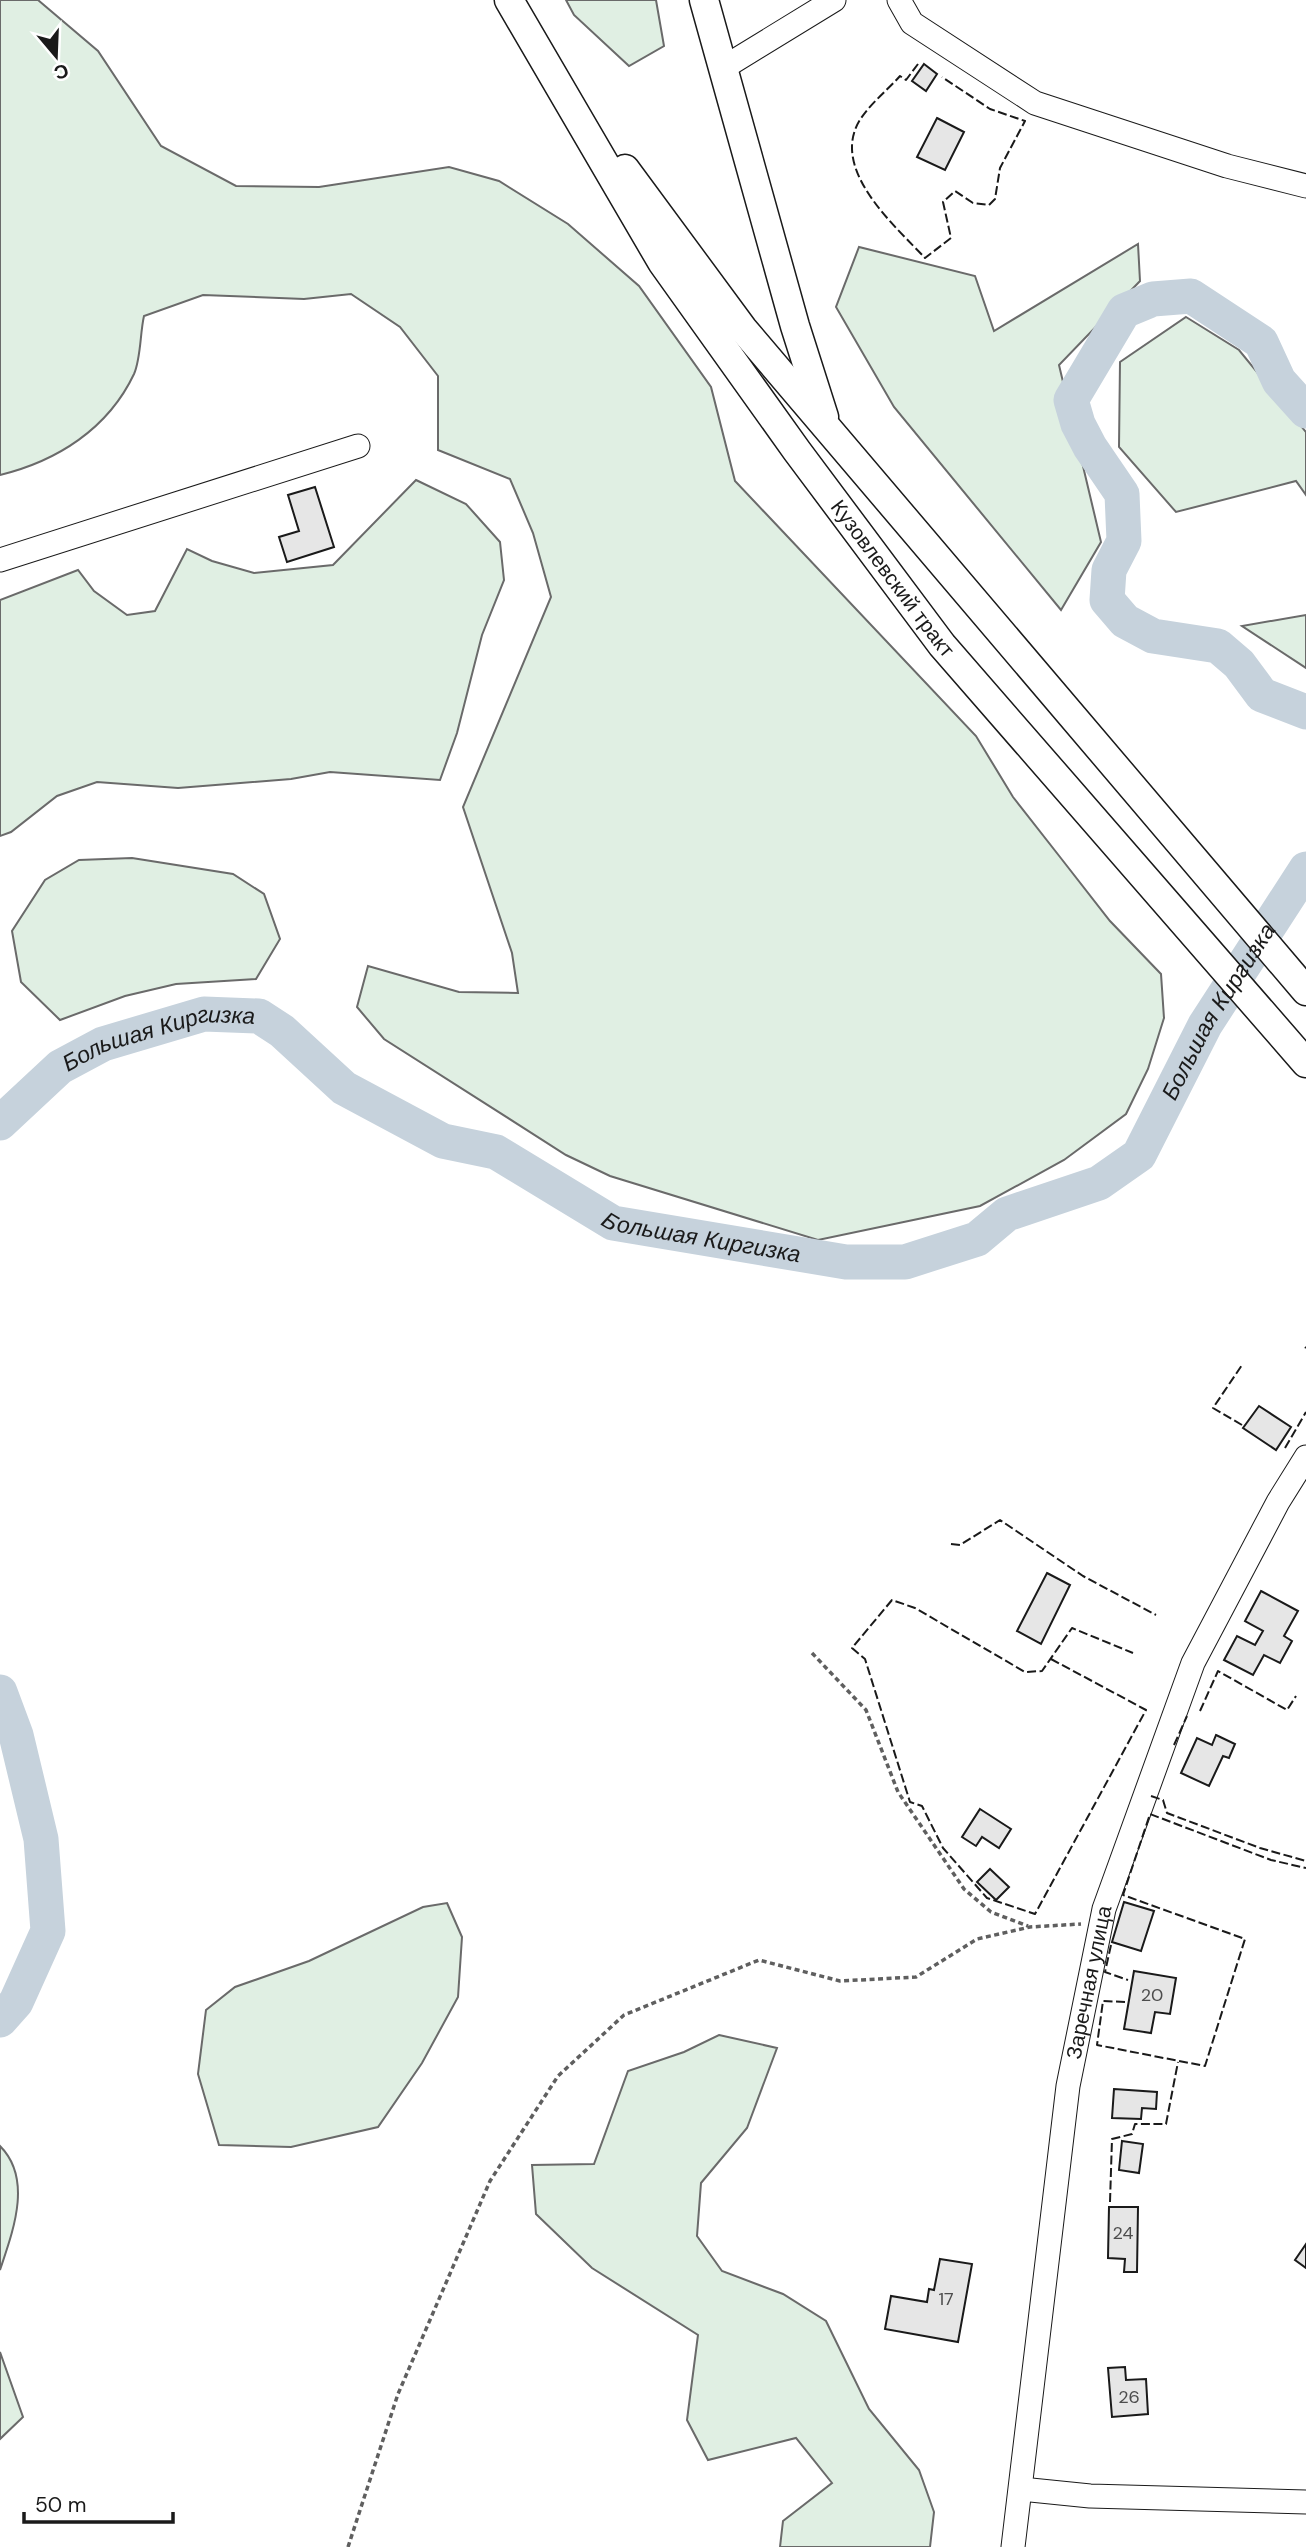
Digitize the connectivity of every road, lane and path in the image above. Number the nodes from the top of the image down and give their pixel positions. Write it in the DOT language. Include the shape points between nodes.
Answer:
graph roads {
  1 [pos="509,0"];
  2 [pos="704,0"];
  3 [pos="834,0"];
  4 [pos="899,0"];
  5 [pos="538,51"];
  6 [pos="723,68"];
  7 [pos="1306,186"];
  8 [pos="828,429"];
  9 [pos="358,446"];
  10 [pos="0,560"];
  11 [pos="1306,991"];
  12 [pos="1306,1063"];
  13 [pos="1306,1457"];
  14 [pos="812,1653"];
  15 [pos="1101,1923"];
  16 [pos="1030,1927"];
  17 [pos="1021,2489"];
  18 [pos="1306,2502"];
  19 [pos="348,2547"];
  20 [pos="1013,2547"];
  1 -- 5 [label="main road, Кузовлевский тракт"];
  2 -- 6 [label="main road, Кузовлевский тракт"];
  3 -- 6 [label="street"];
  4 -- 7 [label="street" via="912,23 1035,103 1227,166"];
  5 -- 8 [label="main road, Кузовлевский тракт" via="743,329"];
  5 -- 12 [label="main road, Кузовлевский тракт" via="662,262 942,645"];
  6 -- 8 [label="main road, Кузовлевский тракт"];
  8 -- 11 [label="main road, Кузовлевский тракт"];
  9 -- 10 [label="street"];
  13 -- 15 [label="street, Заречная улица" via="1193,1663"];
  14 -- 16 [label="path" via="866,1710 898,1792 964,1889 991,1912"];
  15 -- 16 [label="path"];
  15 -- 17 [label="street, Заречная улица" via="1068,2086"];
  16 -- 19 [label="path" via="977,1939 916,1977 839,1981 759,1960 624,2015 558,2076 490,2181 398,2394"];
  17 -- 18 [label="street" via="1090,2496"];
  17 -- 20 [label="street, Заречная улица"];
}
